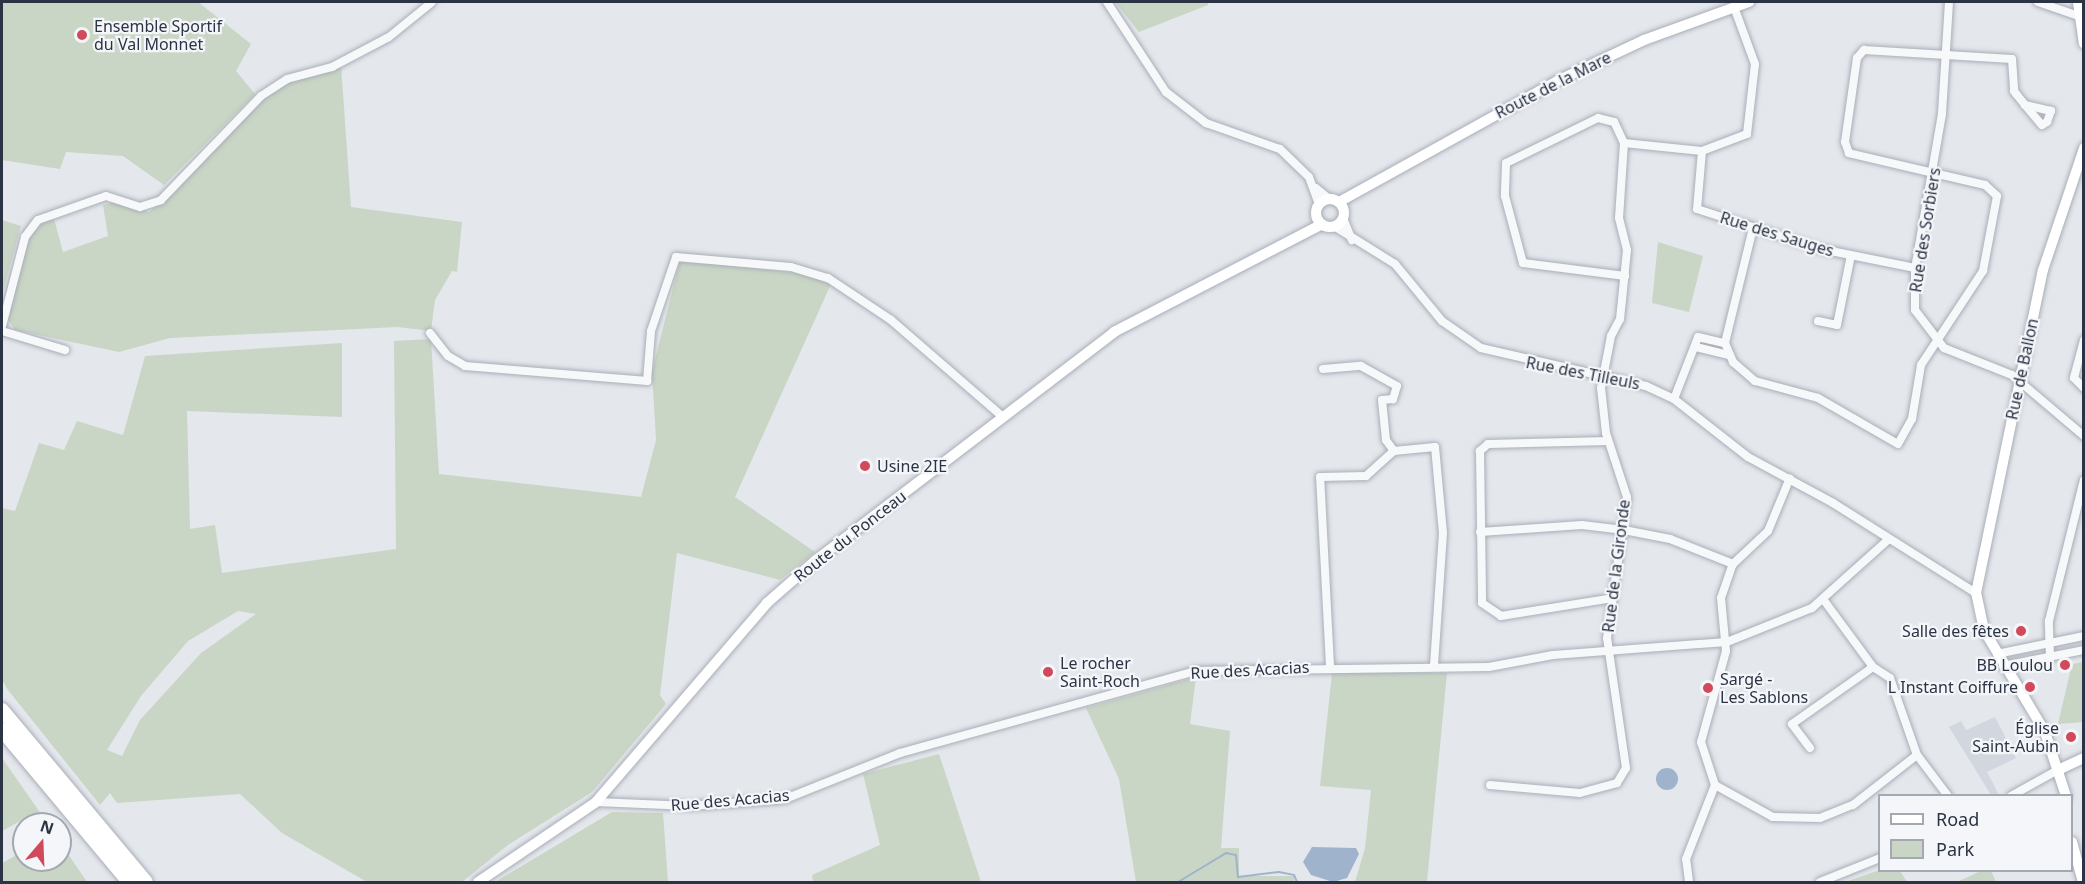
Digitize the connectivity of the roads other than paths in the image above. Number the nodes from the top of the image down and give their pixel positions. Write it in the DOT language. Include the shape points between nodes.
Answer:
graph roads {
  1 [pos="432,2"];
  2 [pos="1107,2"];
  3 [pos="1749,2"];
  4 [pos="1949,2"];
  5 [pos="2038,2"];
  6 [pos="1734,7"];
  7 [pos="2080,7"];
  8 [pos="2084,44"];
  9 [pos="1946,55"];
  10 [pos="2025,105"];
  11 [pos="1624,142"];
  12 [pos="2084,148"];
  13 [pos="1702,151"];
  14 [pos="2081,160"];
  15 [pos="1935,174"];
  16 [pos="1331,212"];
  17 [pos="1753,228"];
  18 [pos="1851,255"];
  19 [pos="1915,268"];
  20 [pos="1625,276"];
  21 [pos="1818,321"];
  22 [pos="2,326"];
  23 [pos="2,331"];
  24 [pos="430,333"];
  25 [pos="2084,340"];
  26 [pos="1937,342"];
  27 [pos="1725,343"];
  28 [pos="1696,347"];
  29 [pos="65,350"];
  30 [pos="1728,355"];
  31 [pos="1323,369"];
  32 [pos="1602,378"];
  33 [pos="2020,380"];
  34 [pos="2084,388"];
  35 [pos="1674,399"];
  36 [pos="1002,416"];
  37 [pos="2084,436"];
  38 [pos="1608,441"];
  39 [pos="1394,451"];
  40 [pos="1790,478"];
  41 [pos="2084,480"];
  42 [pos="1624,530"];
  43 [pos="1480,532"];
  44 [pos="1889,539"];
  45 [pos="1733,564"];
  46 [pos="1976,593"];
  47 [pos="1613,598"];
  48 [pos="1822,599"];
  49 [pos="2084,636"];
  50 [pos="1727,642"];
  51 [pos="2048,643"];
  52 [pos="1607,650"];
  53 [pos="2084,650"];
  54 [pos="1997,654"];
  55 [pos="2050,657"];
  56 [pos="1330,666"];
  57 [pos="1434,666"];
  58 [pos="2003,666"];
  59 [pos="1873,667"];
  60 [pos="2,710"];
  61 [pos="2,730"];
  62 [pos="1810,748"];
  63 [pos="1917,755"];
  64 [pos="2084,758"];
  65 [pos="2058,770"];
  66 [pos="1490,785"];
  67 [pos="1715,785"];
  68 [pos="1947,794"];
  69 [pos="2013,794"];
  70 [pos="2066,794"];
  71 [pos="596,801"];
  72 [pos="2073,846"];
  73 [pos="1878,859"];
  74 [pos="129,882"];
  75 [pos="146,882"];
  76 [pos="478,882"];
  77 [pos="1689,882"];
  78 [pos="1820,882"];
  79 [pos="2083,882"];
  1 -- 22 [label="street" via="390,37 332,67 287,79 261,96 161,200 140,207 106,196 38,220 25,237"];
  2 -- 16 [label="street, Rue des Tilleuls" via="1166,92 1184,109 1280,149"];
  3 -- 6 [label="street, Route de la Mare"];
  4 -- 9 [label="street, Rue des Sorbiers"];
  5 -- 7 [label="street"];
  6 -- 13 [label="street" via="1755,64 1749,128 1747,134"];
  6 -- 16 [label="street, Route de la Mare" via="1644,40 1557,81"];
  7 -- 8 [label="street"];
  9 -- 10 [label="street" via="2012,59 2013,88"];
  9 -- 15 [label="street, Rue des Sorbiers"];
  9 -- 15 [label="street" via="1864,50 1857,58 1845,142 1856,157"];
  11 -- 13 [label="street"];
  11 -- 20 [label="street" via="1619,218 1627,250"];
  11 -- 20 [label="street" via="1614,122 1598,118 1510,159 1502,174 1522,263"];
  12 -- 14 [label="street, Rue de Ballon"];
  13 -- 17 [label="street, Rue des Sauges" via="1697,209"];
  14 -- 33 [label="street, Rue de Ballon" via="2050,243"];
  15 -- 19 [label="street, Rue des Sorbiers"];
  15 -- 26 [label="street" via="1985,185 1997,196 1983,271"];
  16 -- 32 [label="street, Rue des Tilleuls" via="1353,241 1395,264 1442,321 1481,348"];
  16 -- 36 [label="street, Route du Ponceau" via="1114,332"];
  17 -- 18 [label="street, Rue des Sauges"];
  17 -- 27 [label="street"];
  18 -- 19 [label="street, Rue des Sauges"];
  18 -- 21 [label="street" via="1837,325"];
  19 -- 26 [label="street, Rue des Sorbiers" via="1916,310"];
  20 -- 32 [label="street" via="1620,319"];
  23 -- 29 [label="street"];
  24 -- 36 [label="street" via="448,356 465,366 647,381 655,315 676,257 791,267 828,278 891,320"];
  25 -- 34 [label="street" via="2074,378"];
  26 -- 30 [label="street" via="1921,365 1912,419 1898,444 1818,398 1755,381"];
  26 -- 33 [label="street"];
  27 -- 28 [label="street" via="1698,336"];
  27 -- 30 [label="street"];
  28 -- 30 [label="street"];
  28 -- 35 [label="street"];
  31 -- 39 [label="street" via="1361,366 1397,386 1393,399 1382,400 1386,440"];
  32 -- 35 [label="street, Rue des Tilleuls" via="1646,386"];
  32 -- 38 [label="street, Rue de la Gironde"];
  33 -- 37 [label="street"];
  33 -- 46 [label="street, Rue de Ballon"];
  35 -- 40 [label="street, Rue des Tilleuls" via="1748,457"];
  36 -- 71 [label="street, Route du Ponceau" via="766,603"];
  38 -- 42 [label="street, Rue de la Gironde" via="1625,486"];
  38 -- 43 [label="street" via="1484,446 1478,458"];
  39 -- 56 [label="street" via="1366,476 1320,477"];
  39 -- 57 [label="street" via="1435,447 1443,533"];
  40 -- 44 [label="street, Rue des Tilleuls"];
  40 -- 45 [label="street" via="1768,531"];
  41 -- 51 [label="street"];
  42 -- 43 [label="street" via="1582,525"];
  42 -- 45 [label="street" via="1670,539"];
  42 -- 47 [label="street, Rue de la Gironde"];
  43 -- 47 [label="street" via="1482,603 1490,613"];
  44 -- 46 [label="street, Rue des Tilleuls"];
  44 -- 48 [label="street, Rue des Acacias"];
  45 -- 50 [label="street" via="1721,598"];
  46 -- 54 [label="street"];
  47 -- 52 [label="street, Rue de la Gironde"];
  48 -- 50 [label="street, Rue des Acacias" via="1785,623"];
  48 -- 59 [label="street"];
  49 -- 51 [label="street"];
  50 -- 52 [label="street, Rue des Acacias"];
  50 -- 67 [label="street" via="1701,742"];
  51 -- 54 [label="street"];
  51 -- 55 [label="street"];
  52 -- 57 [label="street, Rue des Acacias" via="1489,667"];
  52 -- 66 [label="street, Rue de la Gironde" via="1625,775 1617,783 1580,793"];
  53 -- 55 [label="street"];
  54 -- 58 [label="street"];
  55 -- 58 [label="street"];
  56 -- 57 [label="street, Rue des Acacias"];
  56 -- 71 [label="street, Rue des Acacias" via="1170,676 900,753 785,799 690,806"];
  58 -- 65 [label="street" via="2045,732"];
  59 -- 62 [label="street" via="1792,724"];
  59 -- 63 [label="street" via="1896,688 1901,720"];
  60 -- 75 [label="highway"];
  61 -- 74 [label="highway"];
  63 -- 67 [label="street" via="1853,804 1820,818 1773,817"];
  63 -- 68 [label="street"];
  64 -- 65 [label="street"];
  65 -- 69 [label="street"];
  65 -- 70 [label="street"];
  67 -- 77 [label="street" via="1686,859"];
  71 -- 76 [label="street, Route du Ponceau"];
  72 -- 79 [label="street"];
  73 -- 78 [label="street"];
}
